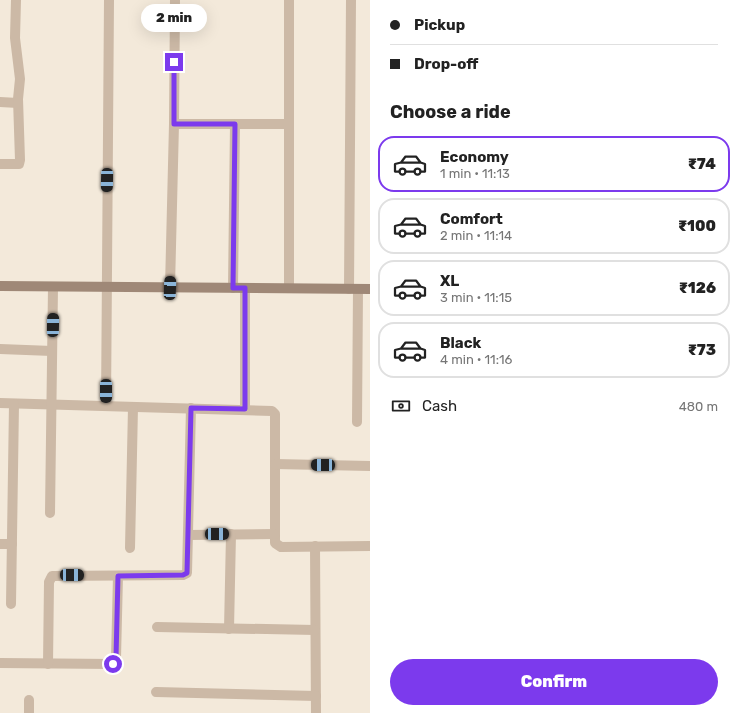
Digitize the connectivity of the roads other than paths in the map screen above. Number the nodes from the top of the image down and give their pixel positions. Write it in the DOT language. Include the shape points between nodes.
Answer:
graph roads {
  1 [pos="16,0"];
  2 [pos="109,0"];
  3 [pos="174,0"];
  4 [pos="289,0"];
  5 [pos="351,0"];
  6 [pos="0,102"];
  7 [pos="18,103"];
  8 [pos="174,124"];
  9 [pos="235,124"];
  10 [pos="289,124"];
  11 [pos="0,164"];
  12 [pos="0,286"];
  13 [pos="54,286"];
  14 [pos="106,287"];
  15 [pos="170,288"];
  16 [pos="233,288"];
  17 [pos="245,288"];
  18 [pos="289,288"];
  19 [pos="354,289"];
  20 [pos="370,289"];
  21 [pos="0,349"];
  22 [pos="52,351"];
  23 [pos="0,403"];
  24 [pos="14,404"];
  25 [pos="52,405"];
  26 [pos="106,406"];
  27 [pos="133,407"];
  28 [pos="191,408"];
  29 [pos="245,409"];
  30 [pos="357,422"];
  31 [pos="275,464"];
  32 [pos="370,466"];
  33 [pos="50,513"];
  34 [pos="231,534"];
  35 [pos="274,534"];
  36 [pos="189,535"];
  37 [pos="0,544"];
  38 [pos="12,544"];
  39 [pos="315,546"];
  40 [pos="370,546"];
  41 [pos="130,548"];
  42 [pos="118,576"];
  43 [pos="11,604"];
  44 [pos="157,628"];
  45 [pos="229,629"];
  46 [pos="315,630"];
  47 [pos="0,664"];
  48 [pos="48,664"];
  49 [pos="156,692"];
  50 [pos="316,696"];
  51 [pos="29,700"];
  52 [pos="29,713"];
  53 [pos="316,713"];
  1 -- 7 [label="street" via="14,38 20,79"];
  2 -- 14 [label="street"];
  3 -- 8 [label="street"];
  4 -- 10 [label="street"];
  5 -- 19 [label="street"];
  6 -- 7 [label="street"];
  7 -- 11 [label="street" via="20,162 16,165"];
  8 -- 9 [label="street"];
  8 -- 15 [label="street"];
  9 -- 10 [label="street"];
  9 -- 16 [label="street"];
  10 -- 18 [label="street"];
  12 -- 13 [label="street"];
  13 -- 14 [label="street"];
  13 -- 22 [label="street"];
  14 -- 15 [label="street"];
  14 -- 26 [label="street"];
  15 -- 16 [label="street"];
  16 -- 17 [label="street"];
  17 -- 18 [label="street"];
  17 -- 29 [label="street"];
  18 -- 19 [label="street"];
  19 -- 20 [label="street"];
  19 -- 30 [label="street"];
  21 -- 22 [label="street"];
  22 -- 25 [label="street"];
  23 -- 24 [label="street"];
  24 -- 25 [label="street"];
  24 -- 38 [label="street"];
  25 -- 26 [label="street"];
  25 -- 33 [label="street"];
  26 -- 27 [label="street"];
  27 -- 28 [label="street"];
  27 -- 41 [label="street"];
  28 -- 29 [label="street"];
  28 -- 36 [label="street"];
  29 -- 31 [label="street" via="267,410 274,414"];
  31 -- 32 [label="street"];
  31 -- 35 [label="street"];
  34 -- 35 [label="street"];
  34 -- 36 [label="street"];
  34 -- 45 [label="street"];
  35 -- 39 [label="street" via="277,546"];
  36 -- 42 [label="street" via="189,569 185,575"];
  37 -- 38 [label="street"];
  38 -- 43 [label="street"];
  39 -- 40 [label="street"];
  39 -- 46 [label="street"];
  42 -- 48 [label="street" via="56,575 50,578"];
  42 -- 48 [label="street" via="116,662 110,666"];
  44 -- 45 [label="street"];
  45 -- 46 [label="street"];
  46 -- 50 [label="street"];
  47 -- 48 [label="street"];
  49 -- 50 [label="street"];
  50 -- 53 [label="street"];
  51 -- 52 [label="street"];
}
